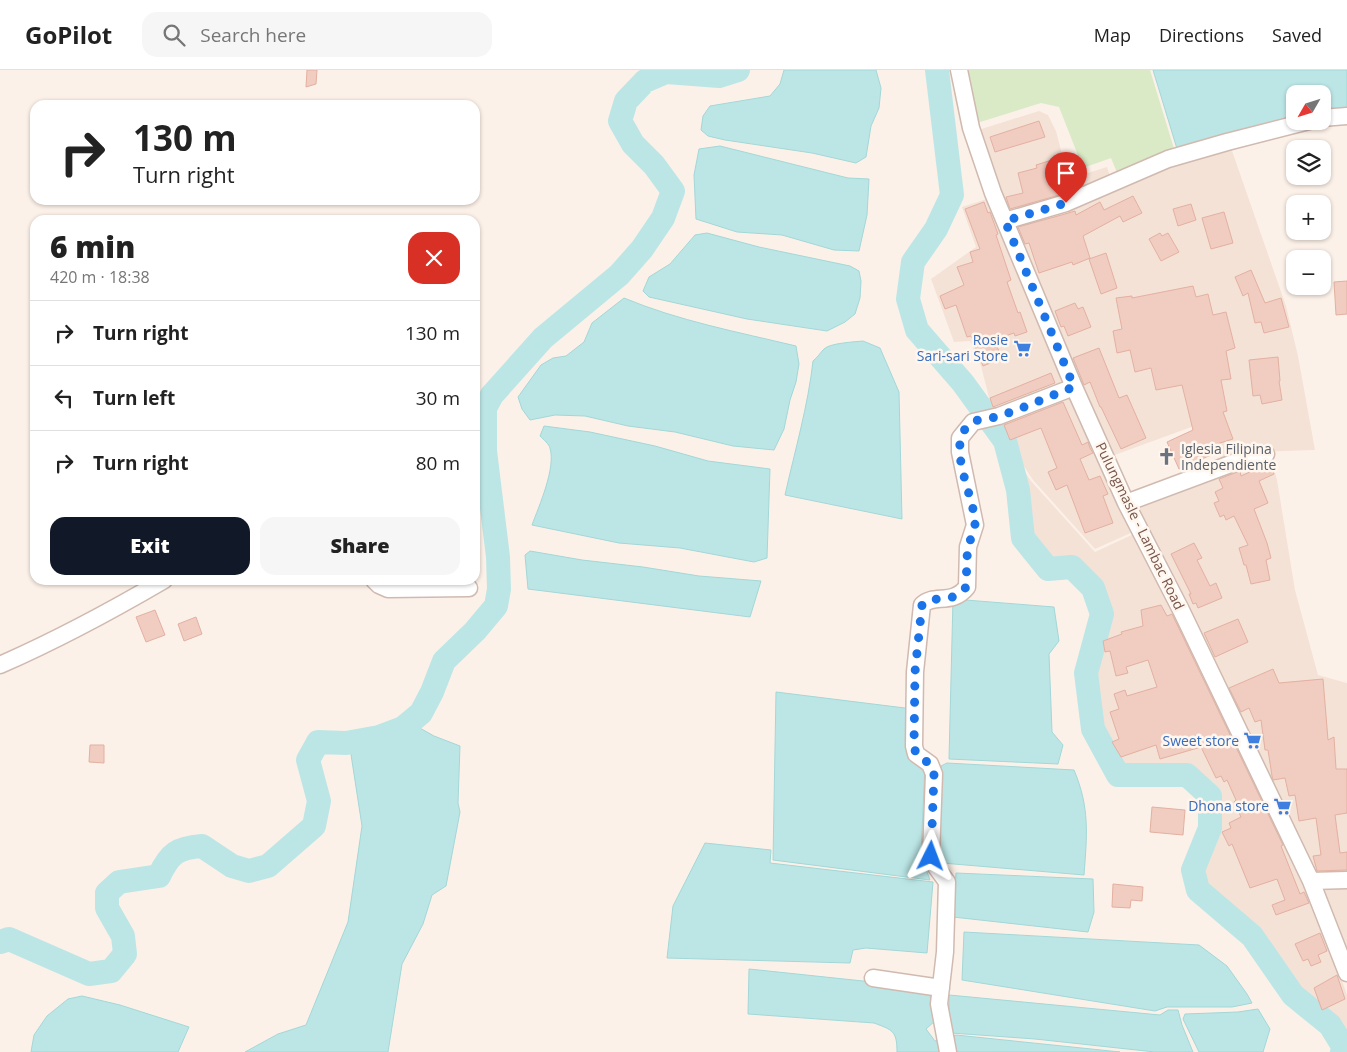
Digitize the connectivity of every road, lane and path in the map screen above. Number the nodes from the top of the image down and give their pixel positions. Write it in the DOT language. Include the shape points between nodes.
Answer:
graph roads {
  1 [pos="958,70"];
  2 [pos="1347,116"];
  3 [pos="1331,117"];
  4 [pos="1286,127"];
  5 [pos="1005,221"];
  6 [pos="1074,387"];
  7 [pos="1266,454"];
  8 [pos="1126,503"];
  9 [pos="155,585"];
  10 [pos="378,585"];
  11 [pos="469,588"];
  12 [pos="0,665"];
  13 [pos="1347,880"];
  14 [pos="1310,881"];
  15 [pos="1347,973"];
  16 [pos="873,978"];
  17 [pos="941,988"];
  18 [pos="948,1052"];
  1 -- 5 [label="street, Pulungmasle - Lambac Road" via="971,128"];
  2 -- 3 [label="street"];
  4 -- 5 [label="street" via="1168,159 1066,203"];
  5 -- 6 [label="street, Pulungmasle - Lambac Road"];
  6 -- 8 [label="street, Pulungmasle - Lambac Road" via="1118,473"];
  6 -- 17 [label="street" via="999,416 973,422 960,438 975,525 968,547 966,587 956,597 929,600 922,605 915,672 914,750 933,768 931,856 947,882"];
  7 -- 8 [label="street" via="1252,456"];
  8 -- 14 [label="street, Pulungmasle - Lambac Road"];
  9 -- 12 [label="street" via="77,629"];
  10 -- 11 [label="street" via="388,589"];
  13 -- 14 [label="street"];
  14 -- 15 [label="street, Pulungmasle - Lambac Road"];
  16 -- 17 [label="street"];
  17 -- 18 [label="street" via="939,1004"];
}
